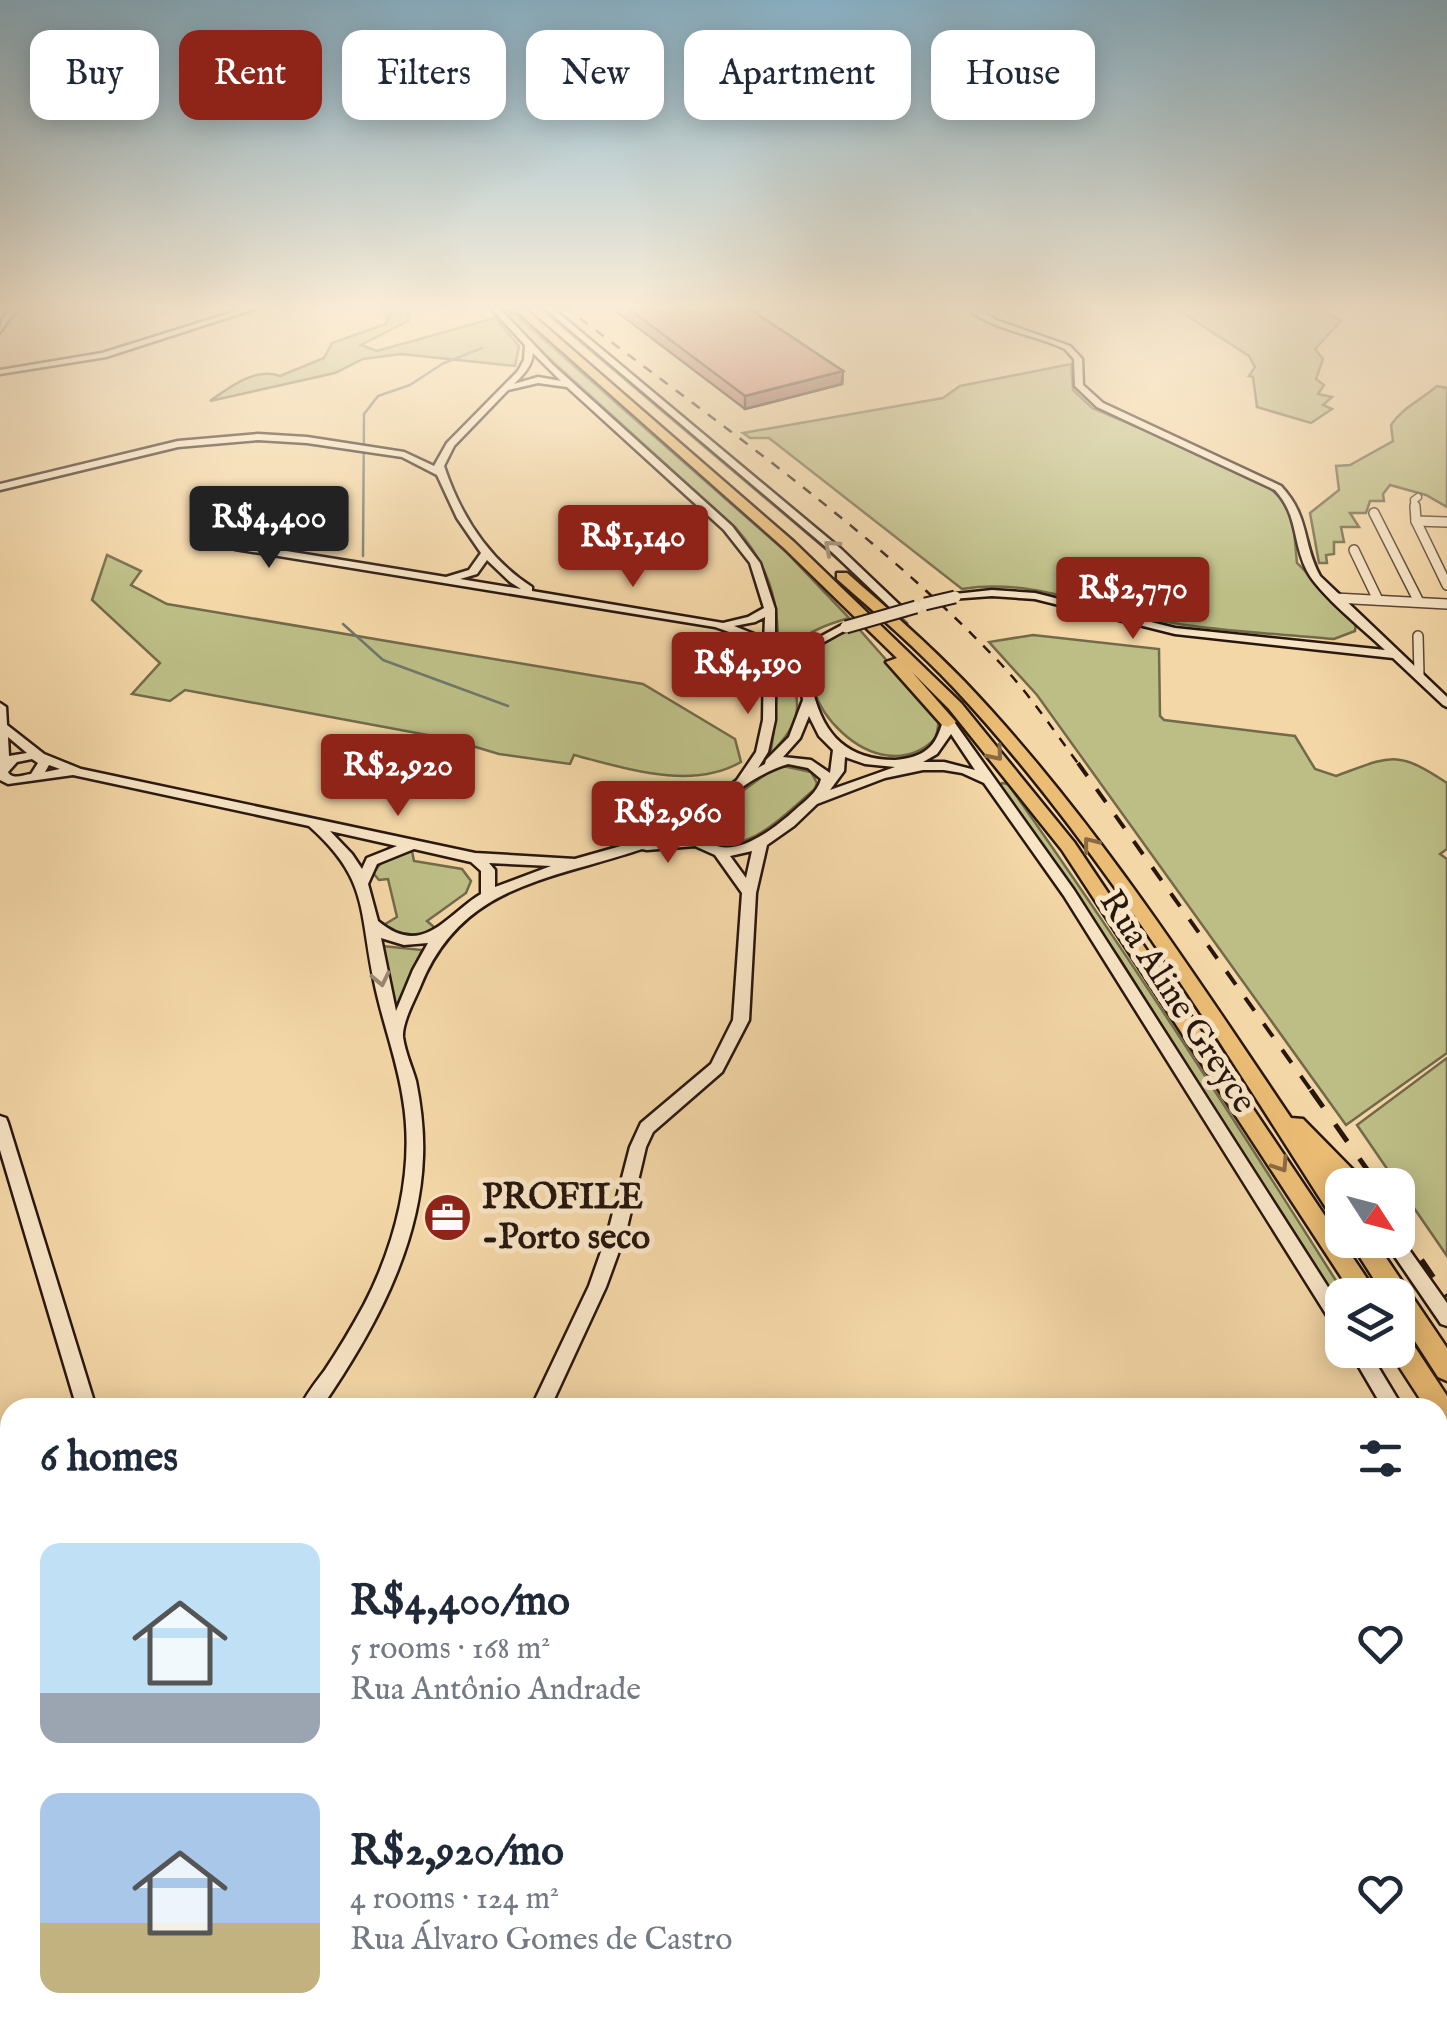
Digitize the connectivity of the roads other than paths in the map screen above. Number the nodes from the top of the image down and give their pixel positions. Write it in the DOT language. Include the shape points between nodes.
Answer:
graph roads {
  1 [pos="493,401"];
  2 [pos="590,401"];
  3 [pos="629,401"];
  4 [pos="636,401"];
  5 [pos="659,401"];
  6 [pos="1096,401"];
  7 [pos="450,445"];
  8 [pos="404,455"];
  9 [pos="441,473"];
  10 [pos="0,488"];
  11 [pos="1418,496"];
  12 [pos="1374,513"];
  13 [pos="1416,521"];
  14 [pos="1447,522"];
  15 [pos="280,528"];
  16 [pos="790,545"];
  17 [pos="242,547"];
  18 [pos="1354,550"];
  19 [pos="302,555"];
  20 [pos="485,555"];
  21 [pos="440,579"];
  22 [pos="1447,586"];
  23 [pos="543,596"];
  24 [pos="1335,598"];
  25 [pos="1378,600"];
  26 [pos="1419,602"];
  27 [pos="1447,604"];
  28 [pos="914,608"];
  29 [pos="770,609"];
  30 [pos="1361,621"];
  31 [pos="718,624"];
  32 [pos="1418,636"];
  33 [pos="1336,644"];
  34 [pos="1311,645"];
  35 [pos="1393,650"];
  36 [pos="1362,652"];
  37 [pos="770,656"];
  38 [pos="951,676"];
  39 [pos="1423,677"];
  40 [pos="808,700"];
  41 [pos="1447,703"];
  42 [pos="0,707"];
  43 [pos="948,722"];
  44 [pos="2,726"];
  45 [pos="825,736"];
  46 [pos="786,748"];
  47 [pos="839,749"];
  48 [pos="41,758"];
  49 [pos="765,768"];
  50 [pos="78,772"];
  51 [pos="2,775"];
  52 [pos="30,777"];
  53 [pos="992,782"];
  54 [pos="741,784"];
  55 [pos="825,788"];
  56 [pos="0,797"];
  57 [pos="810,803"];
  58 [pos="708,809"];
  59 [pos="312,823"];
  60 [pos="761,841"];
  61 [pos="698,842"];
  62 [pos="418,845"];
  63 [pos="633,847"];
  64 [pos="720,852"];
  65 [pos="475,858"];
  66 [pos="570,862"];
  67 [pos="364,882"];
  68 [pos="749,893"];
  69 [pos="488,895"];
  70 [pos="370,923"];
  71 [pos="442,933"];
  72 [pos="395,1033"];
  73 [pos="1253,1078"];
  74 [pos="0,1123"];
  75 [pos="1337,1168"];
  76 [pos="1325,1186"];
  77 [pos="1373,1258"];
  78 [pos="1405,1258"];
  79 [pos="1355,1278"];
  80 [pos="1325,1297"];
  81 [pos="1447,1318"];
  82 [pos="1369,1368"];
  83 [pos="1414,1368"];
  84 [pos="1447,1369"];
  85 [pos="83,1398"];
  86 [pos="316,1398"];
  87 [pos="545,1398"];
  88 [pos="1388,1398"];
  89 [pos="1434,1398"];
  1 -- 7 [label="main road"];
  2 -- 29 [label="main road" via="728,528 755,563"];
  3 -- 16 [label="highway"];
  4 -- 38 [label="highway"];
  28 -- 5 [label="main road, one-way"];
  6 -- 24 [label="main road" via="1278,488 1300,518 1312,571"];
  7 -- 8 [label="main road"];
  7 -- 9 [label="main road"];
  8 -- 9 [label="main road"];
  8 -- 10 [label="main road" via="274,437 209,439"];
  9 -- 20 [label="main road"];
  11 -- 13 [label="street"];
  12 -- 26 [label="street"];
  13 -- 14 [label="street"];
  13 -- 22 [label="street"];
  15 -- 17 [label="main road" via="268,542"];
  15 -- 17 [label="main road" via="256,517 222,530 220,540"];
  15 -- 19 [label="main road"];
  16 -- 43 [label="highway"];
  16 -- 79 [label="highway, one-way" via="955,706 1026,790"];
  17 -- 19 [label="main road"];
  18 -- 25 [label="street"];
  19 -- 21 [label="main road"];
  20 -- 21 [label="main road" via="472,572"];
  20 -- 23 [label="main road" via="506,578"];
  21 -- 23 [label="main road"];
  23 -- 31 [label="main road"];
  24 -- 25 [label="street"];
  24 -- 30 [label="main road"];
  25 -- 26 [label="street"];
  26 -- 27 [label="street"];
  28 -- 34 [label="main road, bridge" via="954,597 1035,596 1174,630"];
  28 -- 38 [label="highway"];
  28 -- 40 [label="main road, bridge" via="817,640 806,653"];
  29 -- 31 [label="main road" via="744,622"];
  29 -- 37 [label="main road"];
  30 -- 33 [label="main road" via="1358,641"];
  30 -- 35 [label="main road"];
  31 -- 37 [label="main road" via="750,636"];
  32 -- 39 [label="street"];
  33 -- 34 [label="main road"];
  33 -- 35 [label="main road"];
  34 -- 36 [label="main road"];
  35 -- 36 [label="main road"];
  35 -- 39 [label="main road"];
  36 -- 39 [label="main road"];
  37 -- 54 [label="main road" via="765,743"];
  73 -- 38 [label="highway, one-way" via="1128,893"];
  39 -- 41 [label="main road"];
  40 -- 45 [label="main road"];
  40 -- 46 [label="main road"];
  42 -- 44 [label="main road"];
  43 -- 47 [label="main road" via="938,749 907,762 875,763"];
  43 -- 53 [label="main road, Rua Aline Greyce"];
  44 -- 48 [label="main road"];
  44 -- 51 [label="main road"];
  45 -- 46 [label="main road"];
  45 -- 47 [label="main road"];
  46 -- 49 [label="main road"];
  47 -- 55 [label="main road" via="838,771"];
  48 -- 50 [label="main road"];
  48 -- 51 [label="main road" via="20,756"];
  48 -- 52 [label="main road" via="44,766"];
  49 -- 54 [label="main road"];
  49 -- 55 [label="main road" via="790,760 812,765 827,778"];
  50 -- 52 [label="main road"];
  50 -- 59 [label="main road"];
  51 -- 52 [label="main road"];
  52 -- 56 [label="main road"];
  53 -- 57 [label="main road" via="937,764"];
  53 -- 80 [label="main road, Rua Aline Greyce"];
  54 -- 58 [label="main road"];
  55 -- 57 [label="main road"];
  57 -- 60 [label="main road"];
  58 -- 61 [label="main road" via="692,830"];
  58 -- 63 [label="main road"];
  59 -- 62 [label="main road"];
  59 -- 67 [label="main road" via="345,849"];
  60 -- 64 [label="main road" via="742,852"];
  60 -- 68 [label="main road"];
  61 -- 63 [label="main road"];
  61 -- 64 [label="main road"];
  62 -- 65 [label="main road"];
  62 -- 67 [label="main road" via="372,860"];
  63 -- 66 [label="main road"];
  64 -- 68 [label="main road"];
  65 -- 66 [label="main road"];
  65 -- 69 [label="main road" via="488,870"];
  66 -- 69 [label="main road"];
  67 -- 70 [label="main road"];
  68 -- 87 [label="main road" via="742,1020 717,1068 647,1128 597,1287"];
  69 -- 71 [label="main road"];
  70 -- 71 [label="main road" via="408,942"];
  70 -- 72 [label="main road, one-way"];
  71 -- 72 [label="main road" via="415,978"];
  72 -- 86 [label="main road" via="414,1117 414,1174 404,1222 392,1264"];
  73 -- 75 [label="highway"];
  73 -- 76 [label="highway"];
  74 -- 85 [label="main road"];
  77 -- 84 [label="highway"];
  78 -- 81 [label="main road"];
  82 -- 88 [label="main road"];
  83 -- 89 [label="highway"];
}
